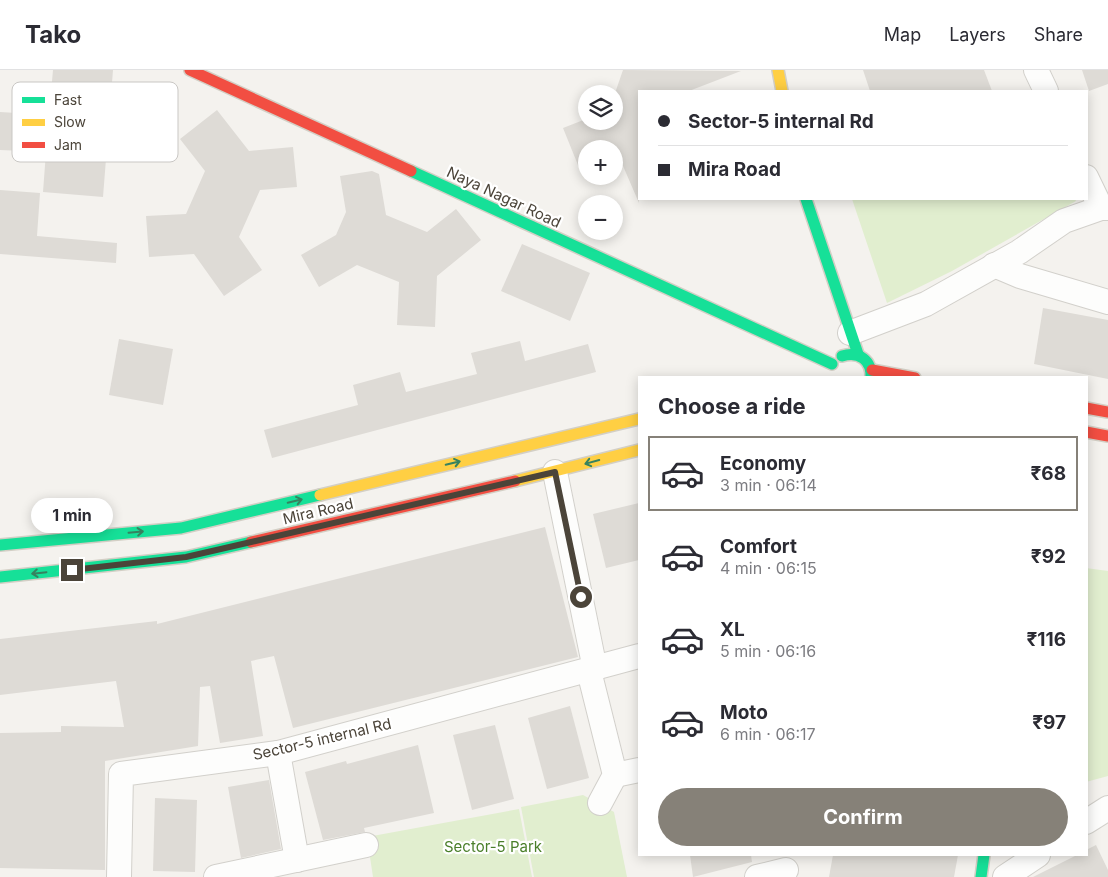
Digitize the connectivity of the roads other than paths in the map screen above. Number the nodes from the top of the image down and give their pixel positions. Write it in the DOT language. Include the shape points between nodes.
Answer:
graph roads {
  1 [pos="190,70"];
  2 [pos="778,70"];
  3 [pos="1036,70"];
  4 [pos="782,90"];
  5 [pos="1046,90"];
  6 [pos="1088,180"];
  7 [pos="806,200"];
  8 [pos="1104,208"];
  9 [pos="994,266"];
  10 [pos="1108,302"];
  11 [pos="854,344"];
  12 [pos="872,374"];
  13 [pos="893,376"];
  14 [pos="1088,408"];
  15 [pos="1108,412"];
  16 [pos="638,419"];
  17 [pos="1088,432"];
  18 [pos="1108,436"];
  19 [pos="638,450"];
  20 [pos="555,472"];
  21 [pos="0,545"];
  22 [pos="0,577"];
  23 [pos="638,656"];
  24 [pos="592,670"];
  25 [pos="278,753"];
  26 [pos="638,770"];
  27 [pos="615,775"];
  28 [pos="600,803"];
  29 [pos="1108,808"];
  30 [pos="1088,821"];
  31 [pos="366,845"];
  32 [pos="984,856"];
  33 [pos="1036,856"];
  34 [pos="297,860"];
  35 [pos="787,867"];
  36 [pos="119,877"];
  37 [pos="216,877"];
  38 [pos="757,877"];
  39 [pos="981,877"];
  40 [pos="1005,877"];
  1 -- 11 [label="main road, Naya Nagar Road" via="832,370 839,357 848,353"];
  2 -- 4 [label="main road"];
  3 -- 5 [label="street"];
  6 -- 8 [label="street"];
  7 -- 11 [label="main road"];
  8 -- 9 [label="street" via="1064,221"];
  9 -- 10 [label="street"];
  9 -- 11 [label="street"];
  11 -- 12 [label="main road" via="866,359"];
  12 -- 13 [label="main road"];
  14 -- 15 [label="main road"];
  21 -- 16 [label="main road, Mira Road, one-way" via="181,528"];
  17 -- 18 [label="main road"];
  19 -- 20 [label="main road, Mira Road, one-way"];
  20 -- 22 [label="main road, Mira Road, one-way" via="186,557"];
  20 -- 24 [label="street"];
  23 -- 24 [label="street, Sector-5 internal Rd"];
  24 -- 25 [label="street, Sector-5 internal Rd"];
  24 -- 27 [label="street"];
  25 -- 34 [label="street"];
  25 -- 36 [label="street, Sector-5 internal Rd" via="121,774"];
  26 -- 27 [label="street"];
  27 -- 28 [label="street"];
  29 -- 30 [label="street"];
  31 -- 34 [label="street"];
  32 -- 39 [label="main road"];
  33 -- 40 [label="street"];
  34 -- 37 [label="street"];
  35 -- 38 [label="street"];
}
